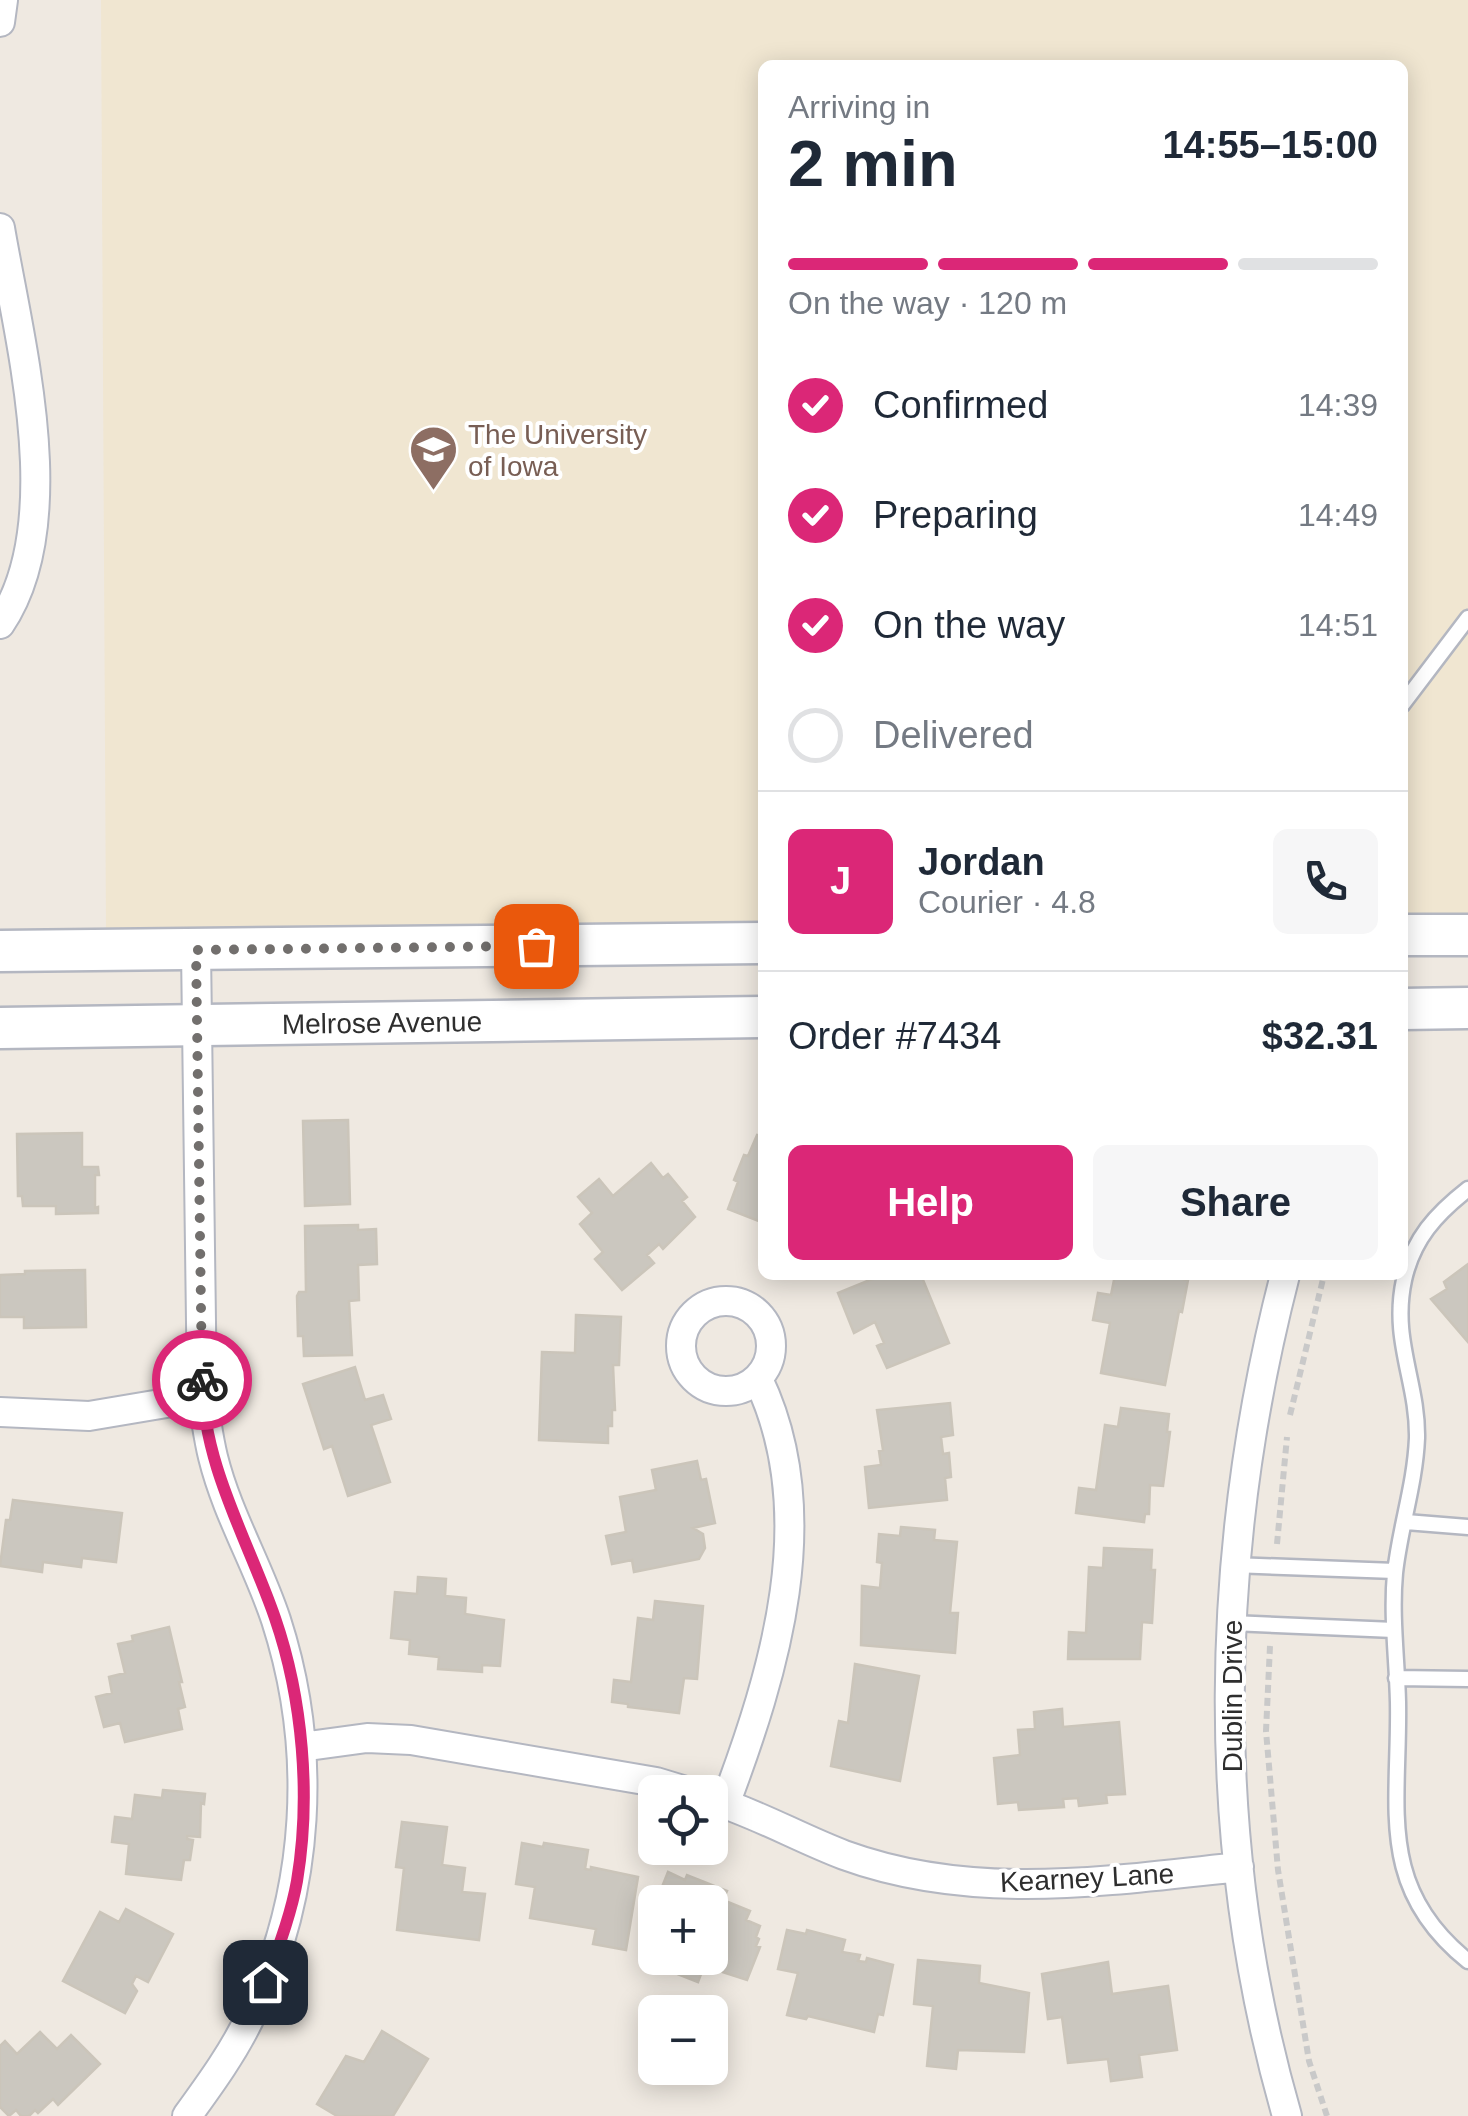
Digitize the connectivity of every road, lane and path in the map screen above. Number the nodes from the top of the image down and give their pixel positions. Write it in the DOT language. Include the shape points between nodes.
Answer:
graph roads {
  1 [pos="3,0"];
  2 [pos="0,22"];
  3 [pos="0,228"];
  4 [pos="1468,618"];
  5 [pos="0,624"];
  6 [pos="1408,697"];
  7 [pos="1408,935"];
  8 [pos="1468,935"];
  9 [pos="758,943"];
  10 [pos="196,950"];
  11 [pos="0,952"];
  12 [pos="1468,1008"];
  13 [pos="1408,1009"];
  14 [pos="758,1017"];
  15 [pos="196,1025"];
  16 [pos="0,1028"];
  17 [pos="1468,1189"];
  18 [pos="1408,1268"];
  19 [pos="1284,1280"];
  20 [pos="1323,1280"];
  21 [pos="1404,1280"];
  22 [pos="758,1379"];
  23 [pos="202,1397"];
  24 [pos="0,1412"];
  25 [pos="1406,1522"];
  26 [pos="1468,1527"];
  27 [pos="1233,1565"];
  28 [pos="1276,1567"];
  29 [pos="1396,1571"];
  30 [pos="1231,1623"];
  31 [pos="1272,1625"];
  32 [pos="1394,1630"];
  33 [pos="1396,1678"];
  34 [pos="1468,1679"];
  35 [pos="301,1747"];
  36 [pos="728,1777"];
  37 [pos="638,1779"];
  38 [pos="728,1805"];
  39 [pos="1238,1866"];
  40 [pos="1468,1960"];
  41 [pos="187,2116"];
  42 [pos="1286,2116"];
  43 [pos="1327,2116"];
  1 -- 2 [label="street"];
  3 -- 5 [label="street" via="36,453 36,507 24,565"];
  4 -- 6 [label="lane"];
  7 -- 8 [label="main road"];
  9 -- 10 [label="main road"];
  10 -- 11 [label="main road"];
  10 -- 15 [label="street"];
  12 -- 13 [label="main road"];
  14 -- 15 [label="main road, Melrose Avenue"];
  15 -- 16 [label="main road, Melrose Avenue"];
  15 -- 23 [label="street"];
  17 -- 18 [label="lane" via="1440,1211"];
  19 -- 27 [label="street, Dublin Drive" via="1251,1430"];
  20 -- 28 [label="path" via="1288,1428"];
  21 -- 25 [label="lane" via="1398,1326 1417,1426"];
  22 -- 36 [label="street" via="776,1416 786,1468 788,1556 765,1690"];
  23 -- 24 [label="street" via="89,1416"];
  23 -- 35 [label="street" via="214,1459 276,1620"];
  25 -- 26 [label="lane"];
  25 -- 29 [label="lane"];
  27 -- 28 [label="lane"];
  27 -- 30 [label="street, Dublin Drive"];
  28 -- 29 [label="lane"];
  29 -- 32 [label="lane"];
  30 -- 31 [label="lane"];
  30 -- 39 [label="street, Dublin Drive" via="1230,1762"];
  31 -- 32 [label="lane"];
  31 -- 43 [label="path" via="1266,1731 1278,1870 1309,2061"];
  32 -- 33 [label="lane"];
  33 -- 34 [label="lane"];
  33 -- 40 [label="lane" via="1400,1859 1415,1902"];
  35 -- 37 [label="street" via="411,1740"];
  35 -- 41 [label="street" via="297,1881 278,1949 244,2028"];
  38 -- 39 [label="street, Kearney Lane" via="846,1855 973,1882 1051,1886"];
  39 -- 42 [label="street, Dublin Drive"];
}
